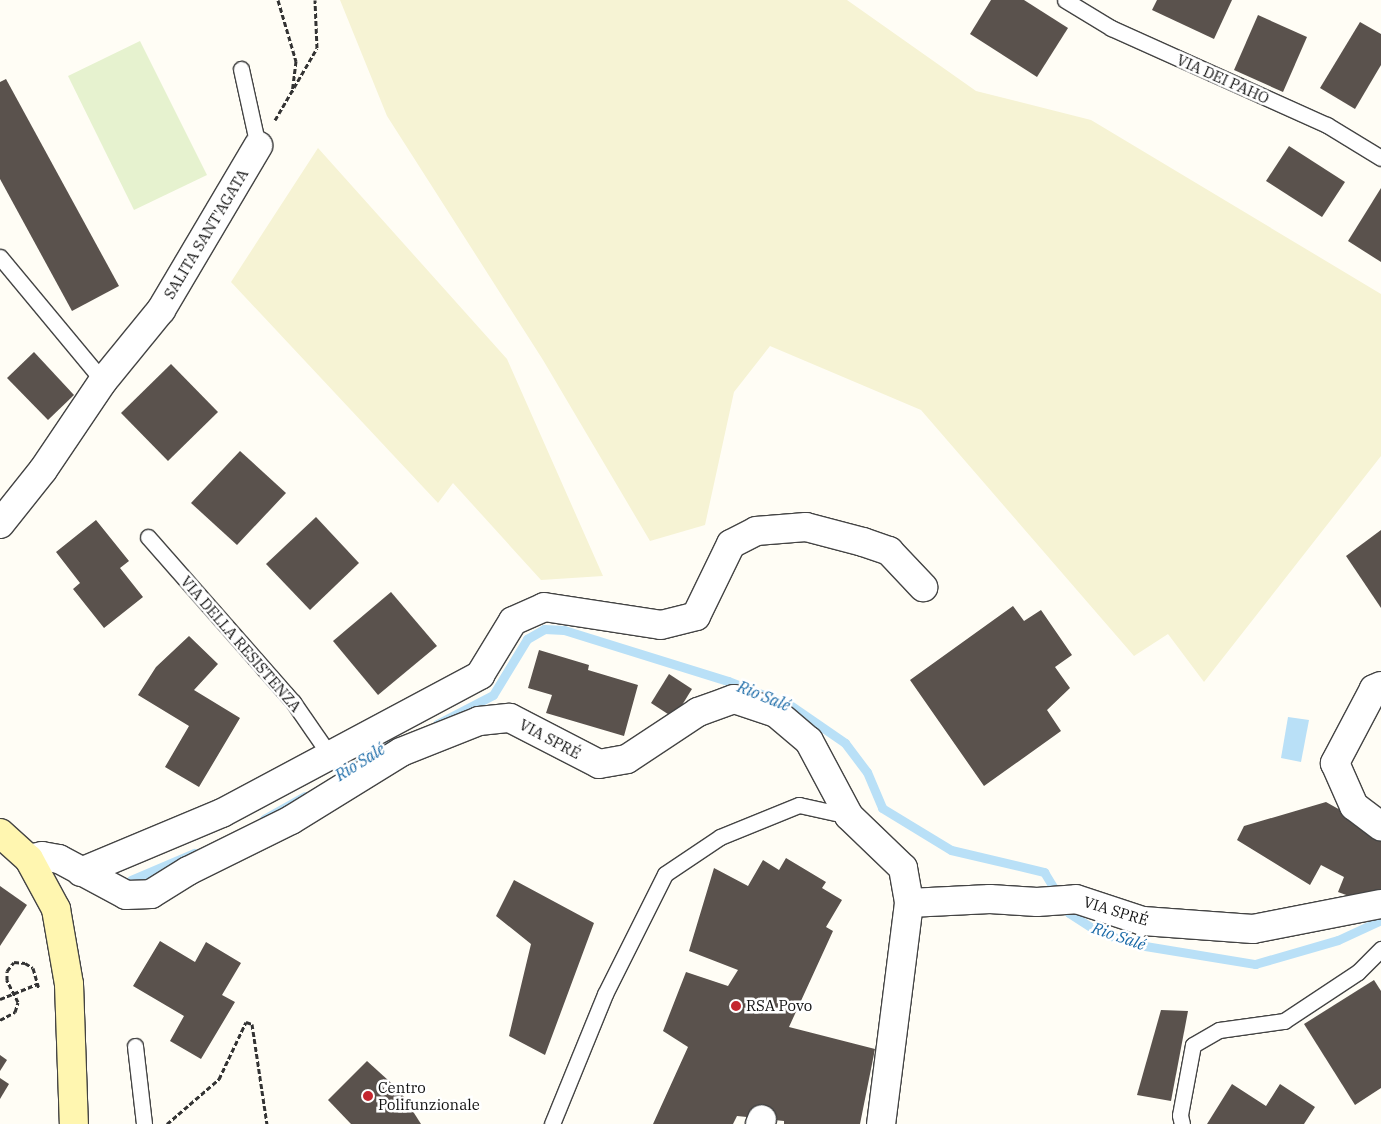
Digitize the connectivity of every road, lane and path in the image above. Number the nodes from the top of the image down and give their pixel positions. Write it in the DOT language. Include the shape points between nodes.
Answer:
graph roads {
  1 [pos="278,0"];
  2 [pos="315,0"];
  3 [pos="1065,0"];
  4 [pos="240,69"];
  5 [pos="292,95"];
  6 [pos="258,146"];
  7 [pos="1381,158"];
  8 [pos="0,257"];
  9 [pos="103,381"];
  10 [pos="0,524"];
  11 [pos="148,536"];
  12 [pos="923,587"];
  13 [pos="1381,686"];
  14 [pos="329,754"];
  15 [pos="849,816"];
  16 [pos="1381,826"];
  17 [pos="0,833"];
  18 [pos="30,859"];
  19 [pos="81,872"];
  20 [pos="909,903"];
  21 [pos="1381,904"];
  22 [pos="1381,949"];
  23 [pos="16,993"];
  24 [pos="0,999"];
  25 [pos="0,1020"];
  26 [pos="135,1046"];
  27 [pos="74,1124"];
  28 [pos="144,1124"];
  29 [pos="167,1124"];
  30 [pos="267,1124"];
  31 [pos="552,1124"];
  32 [pos="881,1124"];
  33 [pos="1182,1124"];
  1 -- 5 [label="path" via="296,61"];
  2 -- 5 [label="path" via="317,48"];
  3 -- 7 [label="lane, VIA DEI PAHO" via="1110,28 1327,125"];
  4 -- 6 [label="lane"];
  5 -- 6 [label="path"];
  6 -- 9 [label="street, SALITA SANT'AGATA" via="161,310"];
  8 -- 9 [label="lane"];
  9 -- 10 [label="street, SALITA SANT'AGATA" via="43,470"];
  11 -- 14 [label="lane, VIA DELLA RESISTENZA" via="293,702"];
  12 -- 14 [label="street" via="889,551 872,545 806,526 756,531 731,544 696,616 661,625 544,607 513,621 480,675"];
  13 -- 16 [label="street" via="1374,689 1335,763 1354,806"];
  14 -- 19 [label="street" via="222,813"];
  15 -- 19 [label="street, VIA SPRÉ" via="809,741 776,713 734,699 698,712 627,759 599,764 510,718 479,721 401,752 291,820 188,871 151,894 139,895 107,887"];
  15 -- 20 [label="street, VIA SPRÉ" via="903,868"];
  15 -- 31 [label="lane" via="799,805 720,837 664,874 605,994"];
  17 -- 18 [label="street"];
  18 -- 19 [label="street, VIA SPRÉ" via="42,856 59,859"];
  18 -- 27 [label="street" via="56,909 64,943"];
  20 -- 21 [label="street, VIA SPRÉ" via="1076,899 1143,921 1253,929"];
  20 -- 32 [label="street, VIA SPRÉ"];
  22 -- 33 [label="lane" via="1358,972 1284,1021 1219,1030 1193,1046 1180,1115"];
  23 -- 23 [label="path" via="37,984 33,968 25,963 14,962 7,971 7,980"];
  23 -- 24 [label="path"];
  23 -- 25 [label="path" via="15,1012"];
  26 -- 28 [label="lane"];
  29 -- 30 [label="path" via="219,1079 246,1022 252,1024"];
}
